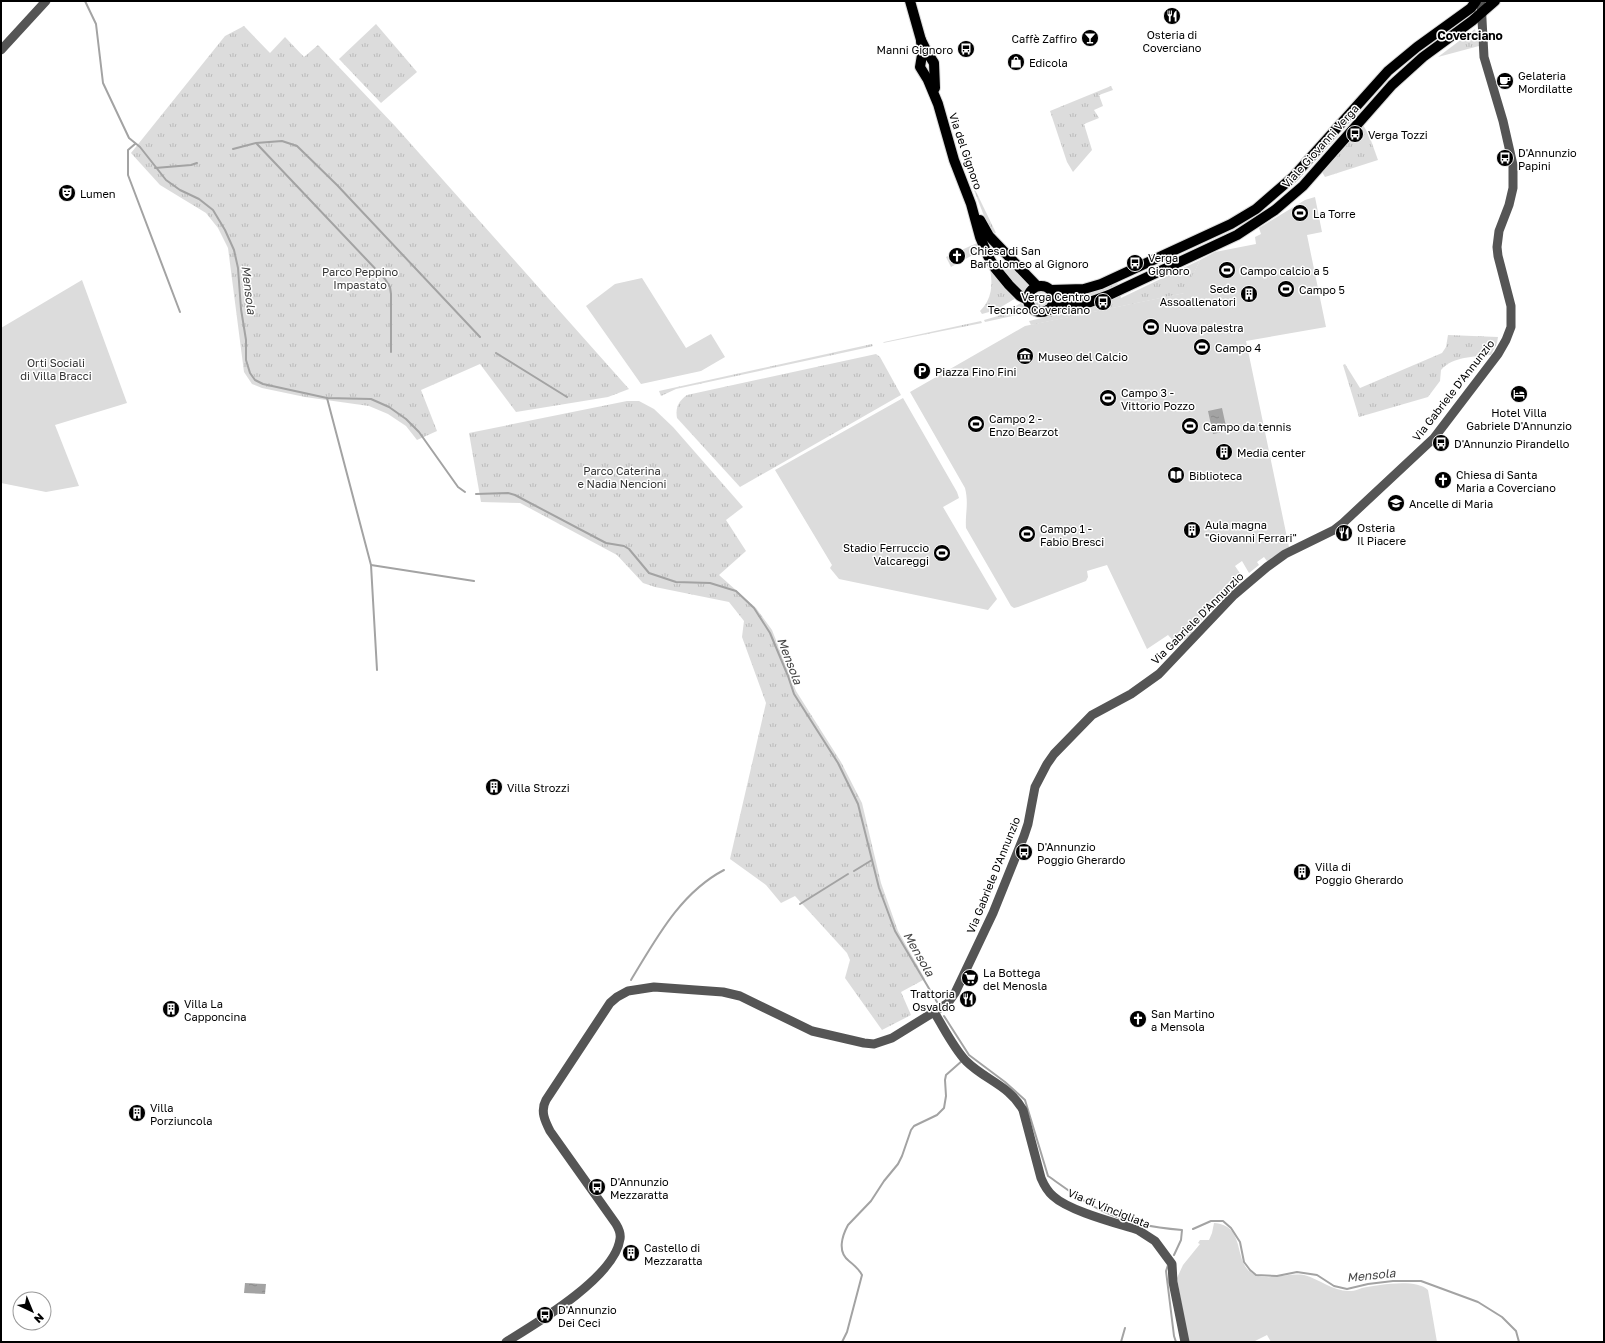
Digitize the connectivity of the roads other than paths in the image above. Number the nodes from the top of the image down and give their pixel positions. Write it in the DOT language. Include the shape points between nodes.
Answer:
graph roads {
  1 [pos="46,1"];
  2 [pos="910,1"];
  3 [pos="1476,1"];
  4 [pos="1481,1"];
  5 [pos="1495,1"];
  6 [pos="1481,13"];
  7 [pos="1,50"];
  8 [pos="928,62"];
  9 [pos="938,104"];
  10 [pos="971,204"];
  11 [pos="1037,286"];
  12 [pos="1052,290"];
  13 [pos="1028,300"];
  14 [pos="1048,310"];
  15 [pos="935,1011"];
  16 [pos="506,1342"];
  17 [pos="1185,1342"];
  1 -- 7 [label="street"];
  2 -- 8 [label="main road, Via del Gignoro"];
  3 -- 12 [label="main road, Viale Giovanni Verga" via="1388,71 1293,177 1252,212 1226,227 1101,284 1084,289"];
  4 -- 6 [label="street, Via Gabriele D'Annunzio"];
  5 -- 6 [label="main road, Viale Giovanni Verga"];
  6 -- 14 [label="main road, Viale Giovanni Verga" via="1423,57 1392,85 1297,192 1258,222 1232,238 1109,295 1090,302"];
  6 -- 15 [label="street, Via Gabriele D'Annunzio" via="1484,57 1504,121 1513,165 1510,200 1497,242 1512,311 1511,327 1505,343 1434,438 1349,518 1334,530 1286,554 1267,567 1234,595 1159,674 1131,694 1092,716 1054,754 1034,787 1028,824 993,913 955,993 945,1005"];
  8 -- 9 [label="main road, Via del Gignoro"];
  8 -- 9 [label="main road, Via del Gignoro" via="929,72 923,71"];
  9 -- 10 [label="main road, Via del Gignoro" via="954,160"];
  10 -- 11 [label="main road" via="989,236"];
  10 -- 13 [label="main road" via="981,240 991,262 1009,285"];
  11 -- 12 [label="main road" via="1045,286"];
  11 -- 13 [label="main road" via="1030,292"];
  12 -- 14 [label="main road" via="1054,301"];
  13 -- 14 [label="main road" via="1031,308 1036,311 1041,313"];
  15 -- 16 [label="street, Via Gabriele D'Annunzio" via="892,1038 874,1044 812,1031 740,996 723,992 654,987 628,991 617,997 604,1010 546,1100 543,1109 550,1131 616,1224 621,1237 618,1248 609,1264 580,1290 547,1317"];
  15 -- 17 [label="street, Via di Vincigliata" via="967,1062 1018,1101 1023,1110 1041,1178 1053,1196 1072,1208 1145,1234 1159,1246 1172,1264"];
}
